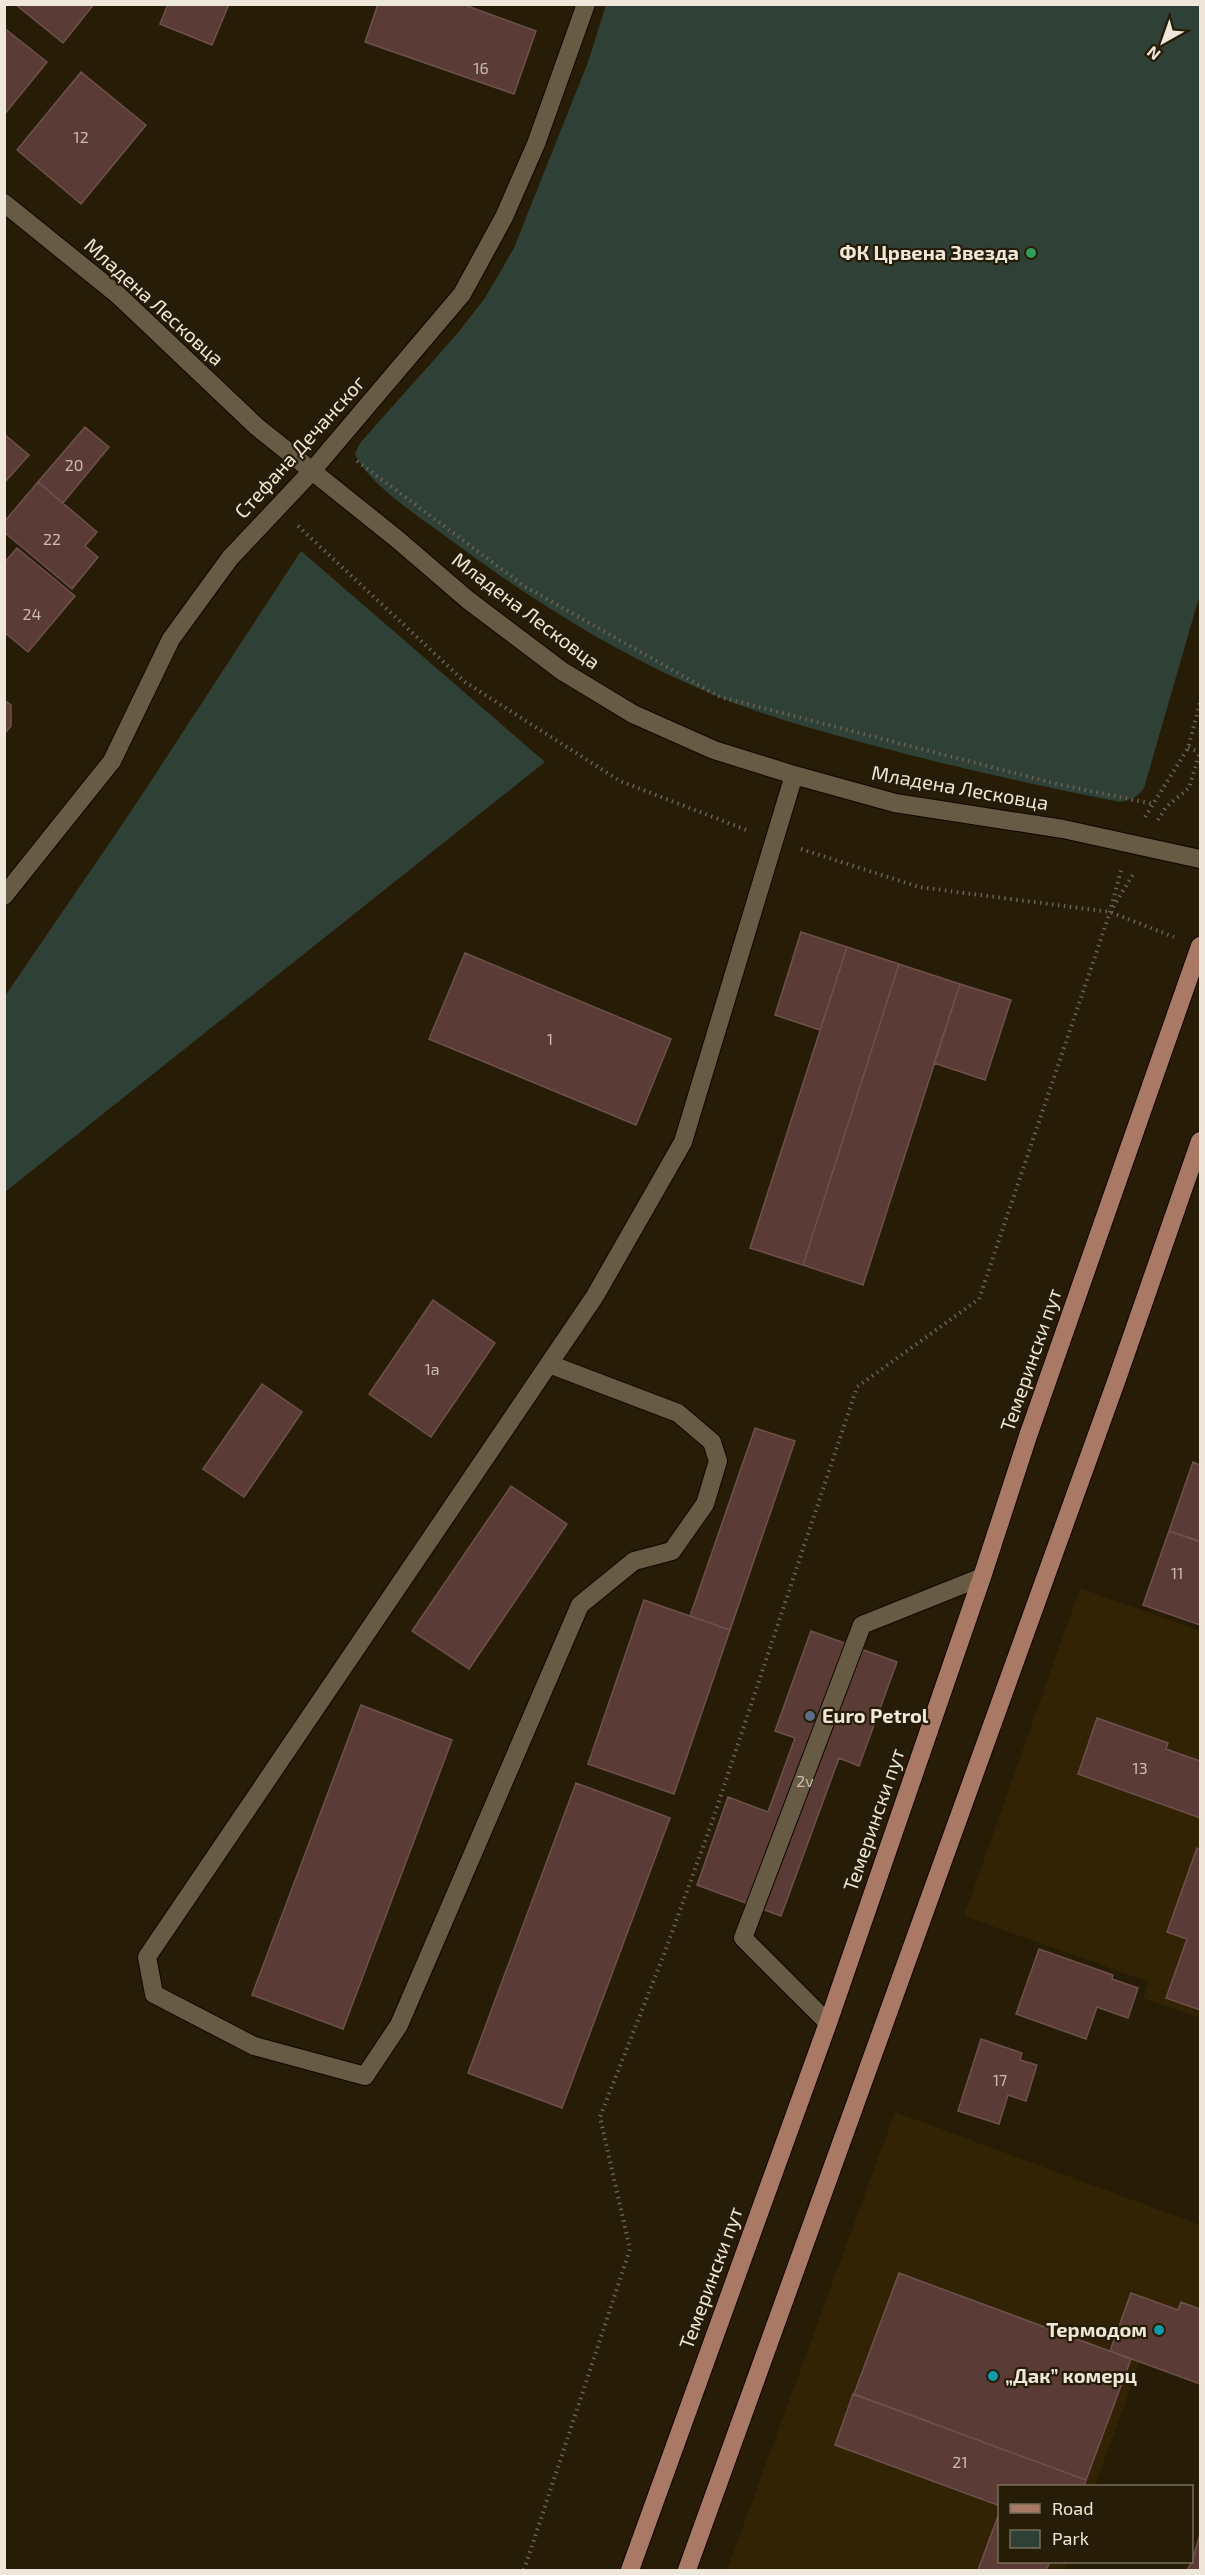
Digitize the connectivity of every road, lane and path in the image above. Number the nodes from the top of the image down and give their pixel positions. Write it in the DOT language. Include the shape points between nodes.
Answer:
graph roads {
  1 [pos="586,4"];
  2 [pos="4,203"];
  3 [pos="335,444"];
  4 [pos="312,471"];
  5 [pos="1200,703"];
  6 [pos="1188,748"];
  7 [pos="1200,752"];
  8 [pos="794,775"];
  9 [pos="1153,804"];
  10 [pos="1129,843"];
  11 [pos="1200,859"];
  12 [pos="4,896"];
  13 [pos="1110,912"];
  14 [pos="1200,947"];
  15 [pos="1200,1141"];
  16 [pos="549,1364"];
  17 [pos="982,1577"];
  18 [pos="828,2024"];
  19 [pos="524,2571"];
  20 [pos="630,2571"];
  21 [pos="687,2571"];
  1 -- 3 [label="street, Стефана Дечанског" via="536,144 504,217 462,294"];
  2 -- 4 [label="street, Младена Лесковца" via="118,295 256,426"];
  3 -- 4 [label="street, Стефана Дечанског"];
  3 -- 9 [label="path" via="524,586 720,697 1057,784"];
  4 -- 8 [label="street, Младена Лесковца" via="468,600 562,671 633,714 714,750"];
  4 -- 12 [label="street, Стефана Дечанског" via="230,558 171,639 112,761"];
  5 -- 6 [label="path"];
  6 -- 7 [label="path"];
  6 -- 9 [label="path"];
  8 -- 10 [label="street, Младена Лесковца" via="895,802"];
  8 -- 16 [label="street" via="683,1142 595,1296"];
  9 -- 10 [label="path"];
  10 -- 11 [label="street, Младена Лесковца"];
  10 -- 13 [label="path"];
  13 -- 14 [label="path"];
  13 -- 19 [label="path" via="979,1299 857,1387 712,1822 600,2117 630,2249"];
  14 -- 17 [label="main road, Темерински пут"];
  15 -- 21 [label="main road"];
  16 -- 16 [label="street" via="147,1957 154,1994 254,2046 365,2076 399,2025 580,1605 634,1561 672,1551 705,1504 718,1461 712,1442 678,1413"];
  17 -- 18 [label="main road, Темерински пут"];
  17 -- 18 [label="street" via="862,1625 743,1938"];
  18 -- 20 [label="main road, Темерински пут"];
}
